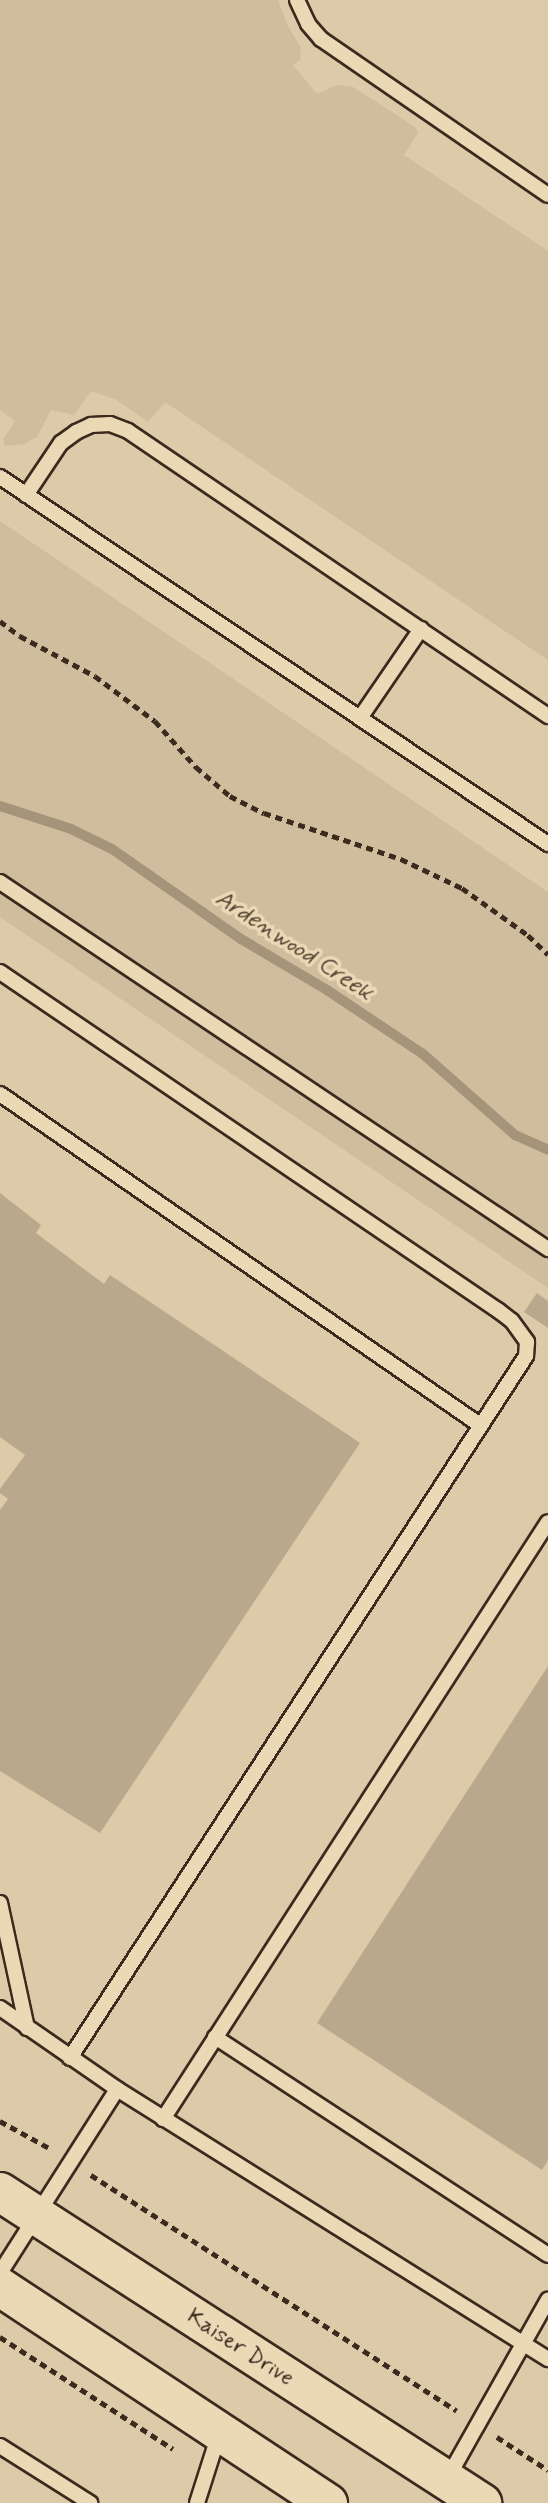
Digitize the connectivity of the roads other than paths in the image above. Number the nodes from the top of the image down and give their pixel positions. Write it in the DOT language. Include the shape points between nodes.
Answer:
graph roads {
  1 [pos="298,0"];
  2 [pos="548,195"];
  3 [pos="0,478"];
  4 [pos="26,495"];
  5 [pos="421,629"];
  6 [pos="548,716"];
  7 [pos="360,718"];
  8 [pos="548,844"];
  9 [pos="0,882"];
  10 [pos="0,972"];
  11 [pos="0,1094"];
  12 [pos="548,1249"];
  13 [pos="480,1425"];
  14 [pos="548,1521"];
  15 [pos="0,1903"];
  16 [pos="0,2008"];
  17 [pos="27,2028"];
  18 [pos="215,2037"];
  19 [pos="70,2058"];
  20 [pos="117,2089"];
  21 [pos="163,2119"];
  22 [pos="0,2192"];
  23 [pos="36,2216"];
  24 [pos="548,2255"];
  25 [pos="0,2273"];
  26 [pos="0,2287"];
  27 [pos="548,2300"];
  28 [pos="522,2341"];
  29 [pos="548,2359"];
  30 [pos="219,2433"];
  31 [pos="0,2446"];
  32 [pos="446,2480"];
  33 [pos="90,2503"];
  34 [pos="197,2503"];
  35 [pos="328,2503"];
  36 [pos="482,2503"];
  1 -- 2 [label="lane" via="308,24 321,39"];
  3 -- 4 [label="lane"];
  4 -- 5 [label="lane" via="61,443 91,425 110,424 128,431"];
  4 -- 7 [label="lane"];
  5 -- 6 [label="lane"];
  5 -- 7 [label="lane"];
  7 -- 8 [label="lane"];
  9 -- 12 [label="lane"];
  10 -- 13 [label="lane" via="512,1321 527,1342 526,1356"];
  11 -- 13 [label="lane"];
  13 -- 19 [label="lane"];
  14 -- 18 [label="lane"];
  15 -- 17 [label="lane"];
  16 -- 17 [label="lane"];
  17 -- 19 [label="lane"];
  18 -- 21 [label="lane"];
  18 -- 24 [label="lane"];
  19 -- 20 [label="lane"];
  20 -- 21 [label="lane"];
  20 -- 23 [label="lane"];
  21 -- 28 [label="lane"];
  22 -- 23 [label="street, Kaiser Drive"];
  23 -- 25 [label="lane"];
  23 -- 32 [label="street, Kaiser Drive"];
  26 -- 30 [label="street"];
  27 -- 28 [label="lane"];
  28 -- 29 [label="lane"];
  28 -- 32 [label="lane"];
  30 -- 34 [label="lane"];
  30 -- 35 [label="street"];
  31 -- 33 [label="lane"];
  32 -- 36 [label="street, Kaiser Drive"];
}
